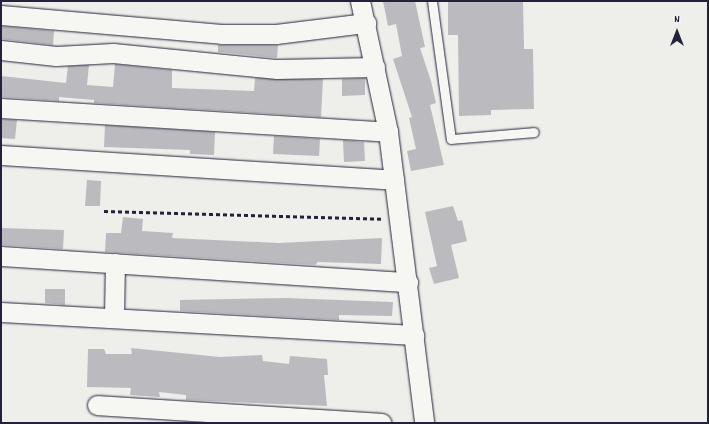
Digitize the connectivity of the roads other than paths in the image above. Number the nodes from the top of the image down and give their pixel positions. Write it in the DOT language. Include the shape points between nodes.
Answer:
graph roads {
  1 [pos="360,1"];
  2 [pos="432,1"];
  3 [pos="1,15"];
  4 [pos="366,24"];
  5 [pos="1,50"];
  6 [pos="375,67"];
  7 [pos="1,108"];
  8 [pos="388,132"];
  9 [pos="534,132"];
  10 [pos="1,156"];
  11 [pos="394,180"];
  12 [pos="1,256"];
  13 [pos="115,263"];
  14 [pos="408,282"];
  15 [pos="1,312"];
  16 [pos="114,318"];
  17 [pos="414,335"];
  18 [pos="97,405"];
  19 [pos="381,423"];
  20 [pos="424,423"];
  1 -- 4 [label="street"];
  2 -- 9 [label="lane" via="451,140"];
  3 -- 4 [label="street" via="221,34 276,34"];
  4 -- 6 [label="street"];
  5 -- 6 [label="street" via="56,56 113,53 277,69"];
  6 -- 8 [label="street"];
  7 -- 8 [label="street"];
  8 -- 11 [label="street"];
  10 -- 11 [label="street"];
  11 -- 14 [label="street"];
  12 -- 13 [label="street"];
  13 -- 14 [label="street"];
  13 -- 16 [label="street"];
  14 -- 17 [label="street"];
  15 -- 16 [label="street"];
  16 -- 17 [label="street"];
  17 -- 20 [label="street"];
  18 -- 19 [label="street"];
}
